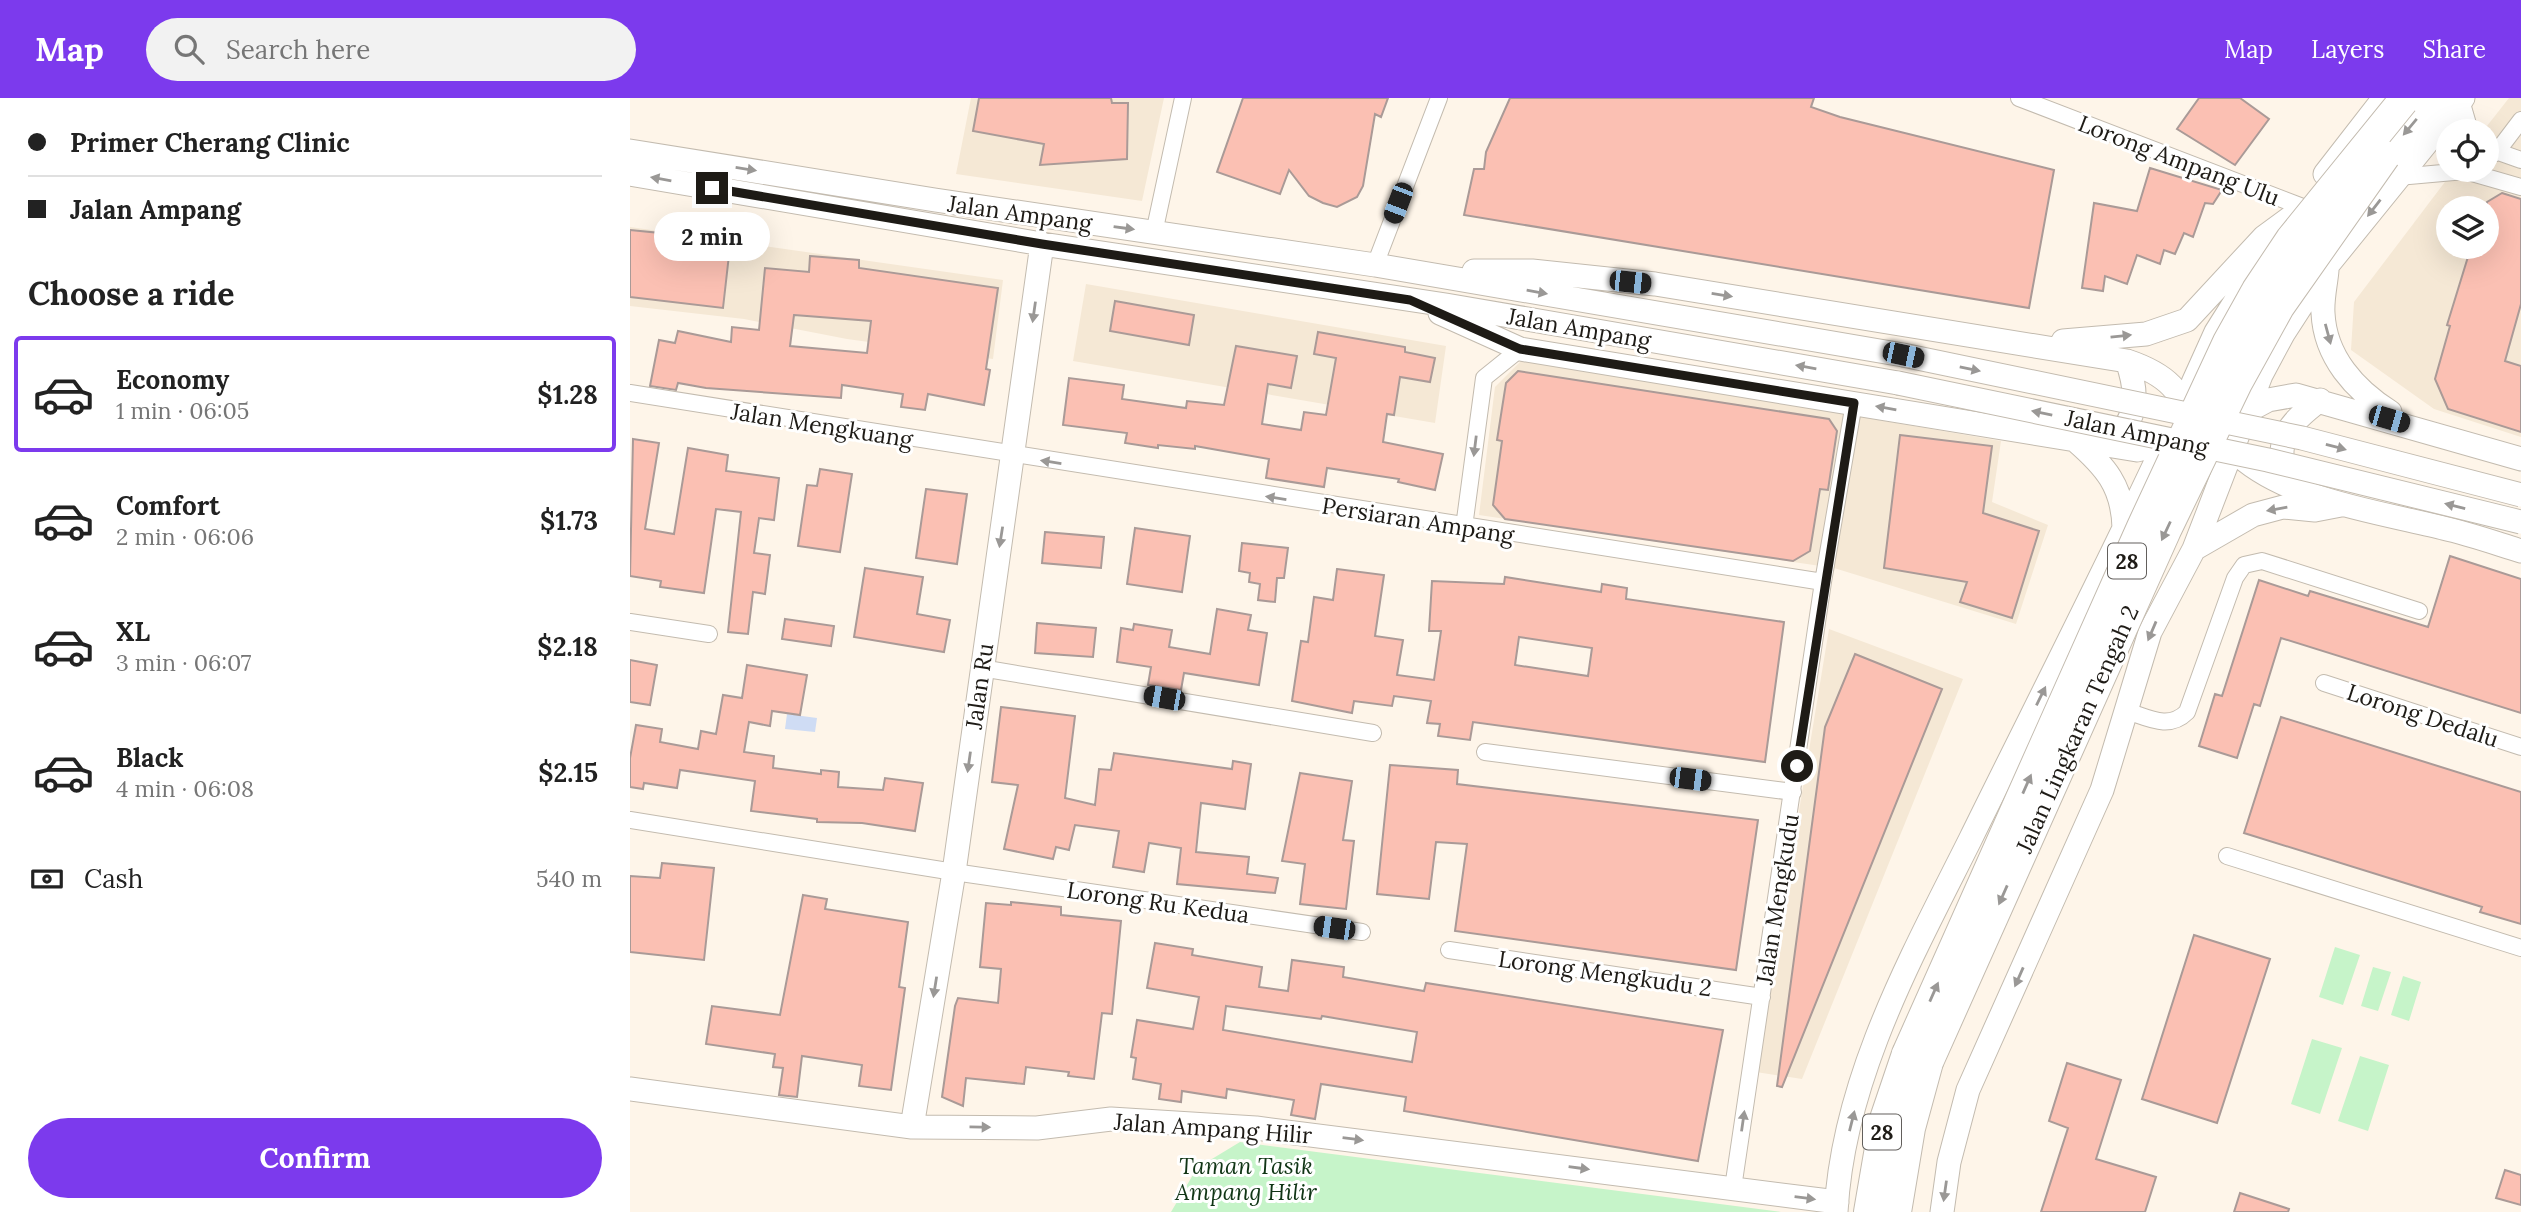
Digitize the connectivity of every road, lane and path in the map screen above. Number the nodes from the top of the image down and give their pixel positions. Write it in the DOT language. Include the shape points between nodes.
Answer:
graph roads {
  1 [pos="1183,98"];
  2 [pos="1439,98"];
  3 [pos="2019,98"];
  4 [pos="2384,98"];
  5 [pos="2405,98"];
  6 [pos="2453,99"];
  7 [pos="2464,119"];
  8 [pos="2521,120"];
  9 [pos="2499,142"];
  10 [pos="630,150"];
  11 [pos="2499,153"];
  12 [pos="2521,160"];
  13 [pos="630,174"];
  14 [pos="2398,177"];
  15 [pos="2521,187"];
  16 [pos="2297,211"];
  17 [pos="1154,233"];
  18 [pos="1042,244"];
  19 [pos="1375,265"];
  20 [pos="2327,266"];
  21 [pos="1422,273"];
  22 [pos="2237,295"];
  23 [pos="1410,300"];
  24 [pos="2283,334"];
  25 [pos="2028,344"];
  26 [pos="1520,349"];
  27 [pos="2127,360"];
  28 [pos="2203,362"];
  29 [pos="2261,375"];
  30 [pos="630,393"];
  31 [pos="2320,400"];
  32 [pos="2184,402"];
  33 [pos="1854,403"];
  34 [pos="2247,411"];
  35 [pos="2413,426"];
  36 [pos="2208,429"];
  37 [pos="2074,440"];
  38 [pos="2107,446"];
  39 [pos="2164,446"];
  40 [pos="2232,449"];
  41 [pos="1014,456"];
  42 [pos="2521,459"];
  43 [pos="2153,469"];
  44 [pos="2221,474"];
  45 [pos="2287,484"];
  46 [pos="2521,495"];
  47 [pos="2344,504"];
  48 [pos="2129,518"];
  49 [pos="2521,522"];
  50 [pos="1464,527"];
  51 [pos="2197,539"];
  52 [pos="2521,551"];
  53 [pos="1823,582"];
  54 [pos="2418,611"];
  55 [pos="630,622"];
  56 [pos="709,634"];
  57 [pos="981,668"];
  58 [pos="2324,683"];
  59 [pos="2127,711"];
  60 [pos="1373,733"];
  61 [pos="2521,747"];
  62 [pos="1485,752"];
  63 [pos="1793,792"];
  64 [pos="630,820"];
  65 [pos="2227,856"];
  66 [pos="954,872"];
  67 [pos="1362,932"];
  68 [pos="2521,948"];
  69 [pos="1449,950"];
  70 [pos="1762,997"];
  71 [pos="630,1089"];
  72 [pos="912,1127"];
  73 [pos="1733,1188"];
  74 [pos="1836,1207"];
  75 [pos="1868,1212"];
  76 [pos="1896,1212"];
  77 [pos="1942,1212"];
  1 -- 17 [label="street"];
  2 -- 19 [label="street"];
  3 -- 16 [label="street, Lorong Ampang Ulu"];
  4 -- 16 [label="main road"];
  75 -- 5 [label="highway, Jalan Lingkaran Tengah 2 / 28, one-way, bridge" via="1885,1119 1907,1054 2228,342 2291,239"];
  6 -- 7 [label="street"];
  6 -- 14 [label="main road"];
  6 -- 76 [label="highway, Jalan Lingkaran Tengah 2 / 28, one-way, bridge" via="2385,156 2279,307 2237,383 2166,530 1928,1062 1910,1128"];
  8 -- 9 [label="street"];
  10 -- 17 [label="main road, Jalan Ampang, one-way"];
  11 -- 12 [label="street"];
  18 -- 13 [label="main road, Jalan Ampang, one-way"];
  14 -- 15 [label="street" via="2465,171"];
  14 -- 20 [label="main road, one-way"];
  16 -- 22 [label="main road"];
  25 -- 16 [label="main road, one-way" via="2146,334 2187,320 2264,237"];
  17 -- 19 [label="main road, Jalan Ampang"];
  18 -- 23 [label="main road, Jalan Ampang"];
  18 -- 41 [label="main road, Jalan Ru, one-way"];
  19 -- 21 [label="main road, Jalan Ampang"];
  20 -- 24 [label="main road"];
  20 -- 35 [label="main road, one-way" via="2323,312 2328,339 2343,370 2363,395"];
  21 -- 25 [label="main road, one-way" via="1524,271 1655,284"];
  21 -- 46 [label="main road, Jalan Ampang, one-way, bridge" via="1903,355 2302,438"];
  22 -- 24 [label="main road" via="2233,310 2242,330 2251,337"];
  22 -- 28 [label="main road"];
  23 -- 26 [label="main road"];
  49 -- 23 [label="main road, Jalan Ampang, one-way, bridge" via="2268,460 1898,383"];
  24 -- 29 [label="main road"];
  25 -- 27 [label="main road"];
  26 -- 33 [label="main road"];
  26 -- 50 [label="street, one-way" via="1484,378"];
  27 -- 32 [label="main road" via="2157,371"];
  27 -- 38 [label="main road" via="2136,394 2133,413 2124,432"];
  28 -- 32 [label="main road"];
  28 -- 36 [label="main road" via="2201,391"];
  29 -- 34 [label="main road"];
  29 -- 36 [label="main road"];
  30 -- 41 [label="street, Jalan Mengkuang"];
  31 -- 34 [label="main road" via="2280,396"];
  31 -- 35 [label="main road"];
  31 -- 45 [label="main road" via="2294,420 2282,443"];
  32 -- 36 [label="main road"];
  32 -- 39 [label="main road"];
  37 -- 33 [label="main road, one-way"];
  33 -- 53 [label="street, Jalan Mengkudu"];
  34 -- 36 [label="main road"];
  34 -- 40 [label="main road"];
  35 -- 42 [label="main road"];
  36 -- 39 [label="main road"];
  36 -- 40 [label="main road"];
  36 -- 43 [label="main road"];
  36 -- 44 [label="main road"];
  37 -- 38 [label="main road"];
  37 -- 48 [label="main road" via="2100,462"];
  38 -- 39 [label="main road" via="2137,450"];
  39 -- 43 [label="main road"];
  40 -- 44 [label="main road"];
  40 -- 45 [label="main road" via="2259,472"];
  50 -- 41 [label="street, Persiaran Ampang, one-way"];
  41 -- 57 [label="main road, Jalan Ru, one-way"];
  43 -- 48 [label="main road"];
  44 -- 51 [label="main road"];
  45 -- 47 [label="main road"];
  47 -- 51 [label="main road, one-way" via="2315,510 2283,507"];
  47 -- 52 [label="main road"];
  48 -- 51 [label="main road" via="2153,496 2177,497 2192,505 2199,516"];
  74 -- 48 [label="main road, one-way" via="1860,1090 1899,983"];
  50 -- 53 [label="street, Persiaran Ampang"];
  51 -- 59 [label="main road, one-way" via="2150,632"];
  53 -- 63 [label="street, Jalan Mengkudu"];
  54 -- 59 [label="street" via="2262,561 2244,565 2235,578 2187,712 2166,723"];
  55 -- 56 [label="street"];
  57 -- 60 [label="street"];
  57 -- 66 [label="main road, Jalan Ru, one-way"];
  58 -- 61 [label="street, Lorong Dedalu"];
  59 -- 77 [label="main road, one-way" via="2102,790 1968,1090 1949,1162"];
  62 -- 63 [label="street"];
  63 -- 70 [label="street, Jalan Mengkudu"];
  64 -- 66 [label="street"];
  65 -- 68 [label="street"];
  66 -- 67 [label="street, Lorong Ru Kedua"];
  66 -- 72 [label="main road, Jalan Ru, one-way"];
  69 -- 70 [label="street, Lorong Mengkudu 2"];
  73 -- 70 [label="street, Jalan Mengkudu, one-way"];
  71 -- 72 [label="main road, Jalan Ampang Hilir"];
  72 -- 73 [label="main road, Jalan Ampang Hilir, one-way" via="1037,1128 1111,1119 1256,1128"];
  73 -- 74 [label="main road, Jalan Ampang Hilir, one-way"];
}
